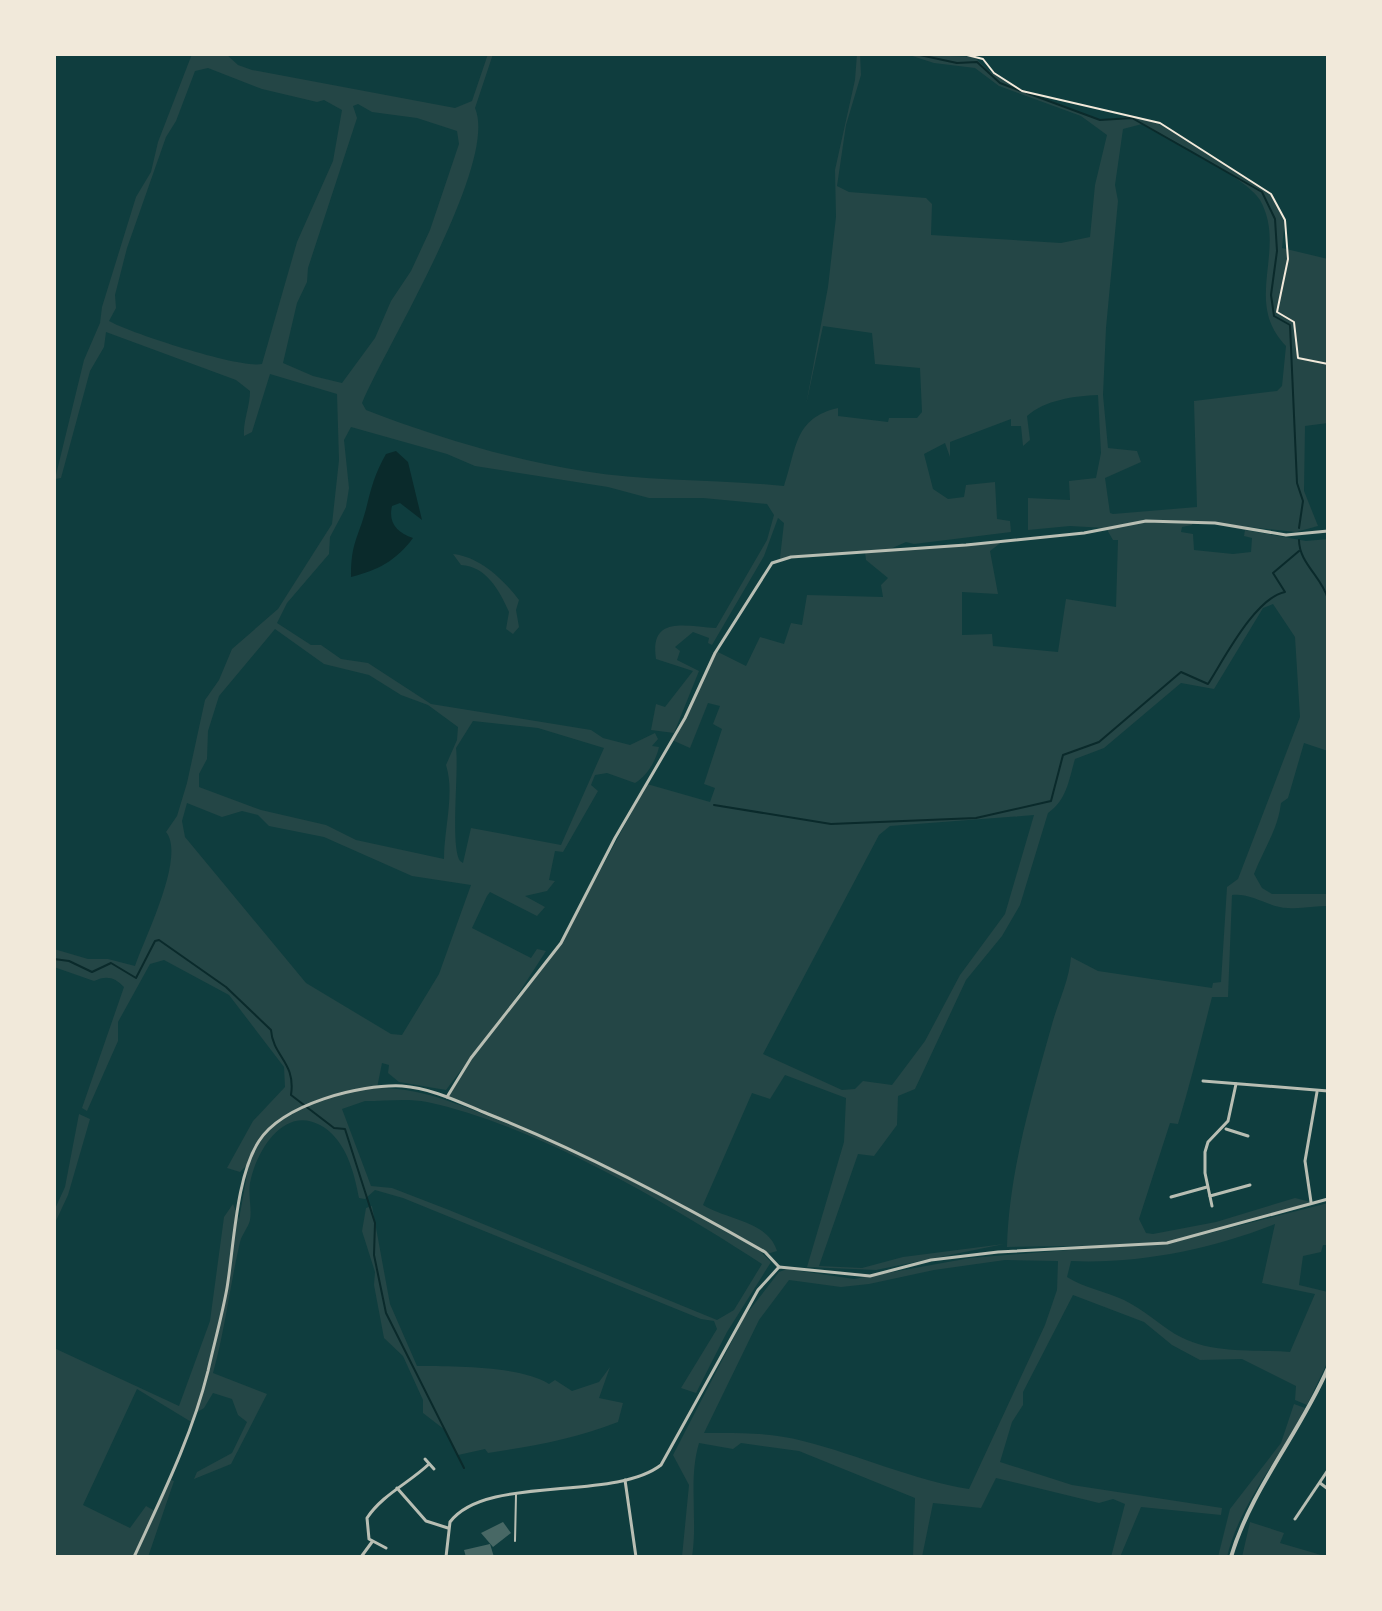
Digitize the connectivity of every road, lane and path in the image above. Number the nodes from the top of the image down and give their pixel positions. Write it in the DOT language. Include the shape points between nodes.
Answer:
graph roads {
  1 [pos="963,54"];
  2 [pos="1328,364"];
  3 [pos="1328,531"];
  4 [pos="1212,1075"];
  5 [pos="1203,1081"];
  6 [pos="1212,1081"];
  7 [pos="1236,1084"];
  8 [pos="1317,1090"];
  9 [pos="1328,1091"];
  10 [pos="447,1097"];
  11 [pos="1224,1128"];
  12 [pos="1248,1136"];
  13 [pos="1250,1185"];
  14 [pos="1207,1187"];
  15 [pos="1210,1196"];
  16 [pos="1171,1197"];
  17 [pos="1328,1199"];
  18 [pos="1311,1202"];
  19 [pos="1212,1206"];
  20 [pos="779,1267"];
  21 [pos="1328,1368"];
  22 [pos="425,1459"];
  23 [pos="429,1464"];
  24 [pos="434,1469"];
  25 [pos="1328,1470"];
  26 [pos="625,1480"];
  27 [pos="1320,1483"];
  28 [pos="397,1488"];
  29 [pos="1328,1489"];
  30 [pos="516,1495"];
  31 [pos="1295,1519"];
  32 [pos="448,1528"];
  33 [pos="515,1541"];
  34 [pos="372,1542"];
  35 [pos="386,1548"];
  36 [pos="134,1557"];
  37 [pos="361,1557"];
  38 [pos="446,1557"];
  39 [pos="636,1557"];
  40 [pos="1231,1557"];
  1 -- 2 [label="path" via="983,59 1022,91 1160,123 1271,194 1285,220 1288,259 1277,312 1294,322 1298,358"];
  3 -- 10 [label="street" via="1286,535 1215,523 1146,521 1074,534 791,557 772,563 715,653 561,943"];
  4 -- 6 [label="street"];
  5 -- 6 [label="street"];
  6 -- 7 [label="street"];
  7 -- 8 [label="street"];
  7 -- 11 [label="street"];
  8 -- 9 [label="street"];
  8 -- 18 [label="street" via="1305,1161"];
  10 -- 20 [label="street" via="631,1180 765,1252"];
  10 -- 36 [label="street" via="404,1086 371,1087 280,1119 259,1140 193,1423"];
  11 -- 12 [label="street"];
  11 -- 14 [label="street" via="1205,1152"];
  13 -- 15 [label="street"];
  14 -- 15 [label="street"];
  14 -- 16 [label="street"];
  15 -- 19 [label="street"];
  17 -- 18 [label="street"];
  18 -- 20 [label="street" via="1167,1243 998,1252 931,1260 870,1276"];
  20 -- 26 [label="street" via="758,1290 670,1454 653,1471"];
  21 -- 40 [label="street" via="1240,1529"];
  22 -- 23 [label="street"];
  23 -- 24 [label="street"];
  23 -- 28 [label="street"];
  25 -- 27 [label="street"];
  26 -- 30 [label="street"];
  26 -- 39 [label="street"];
  27 -- 29 [label="street"];
  27 -- 31 [label="street"];
  28 -- 32 [label="street" via="426,1521"];
  28 -- 34 [label="street" via="367,1518"];
  30 -- 32 [label="street" via="472,1506 454,1517"];
  30 -- 33 [label="lane"];
  32 -- 38 [label="street"];
  34 -- 35 [label="street"];
  34 -- 37 [label="street"];
}
